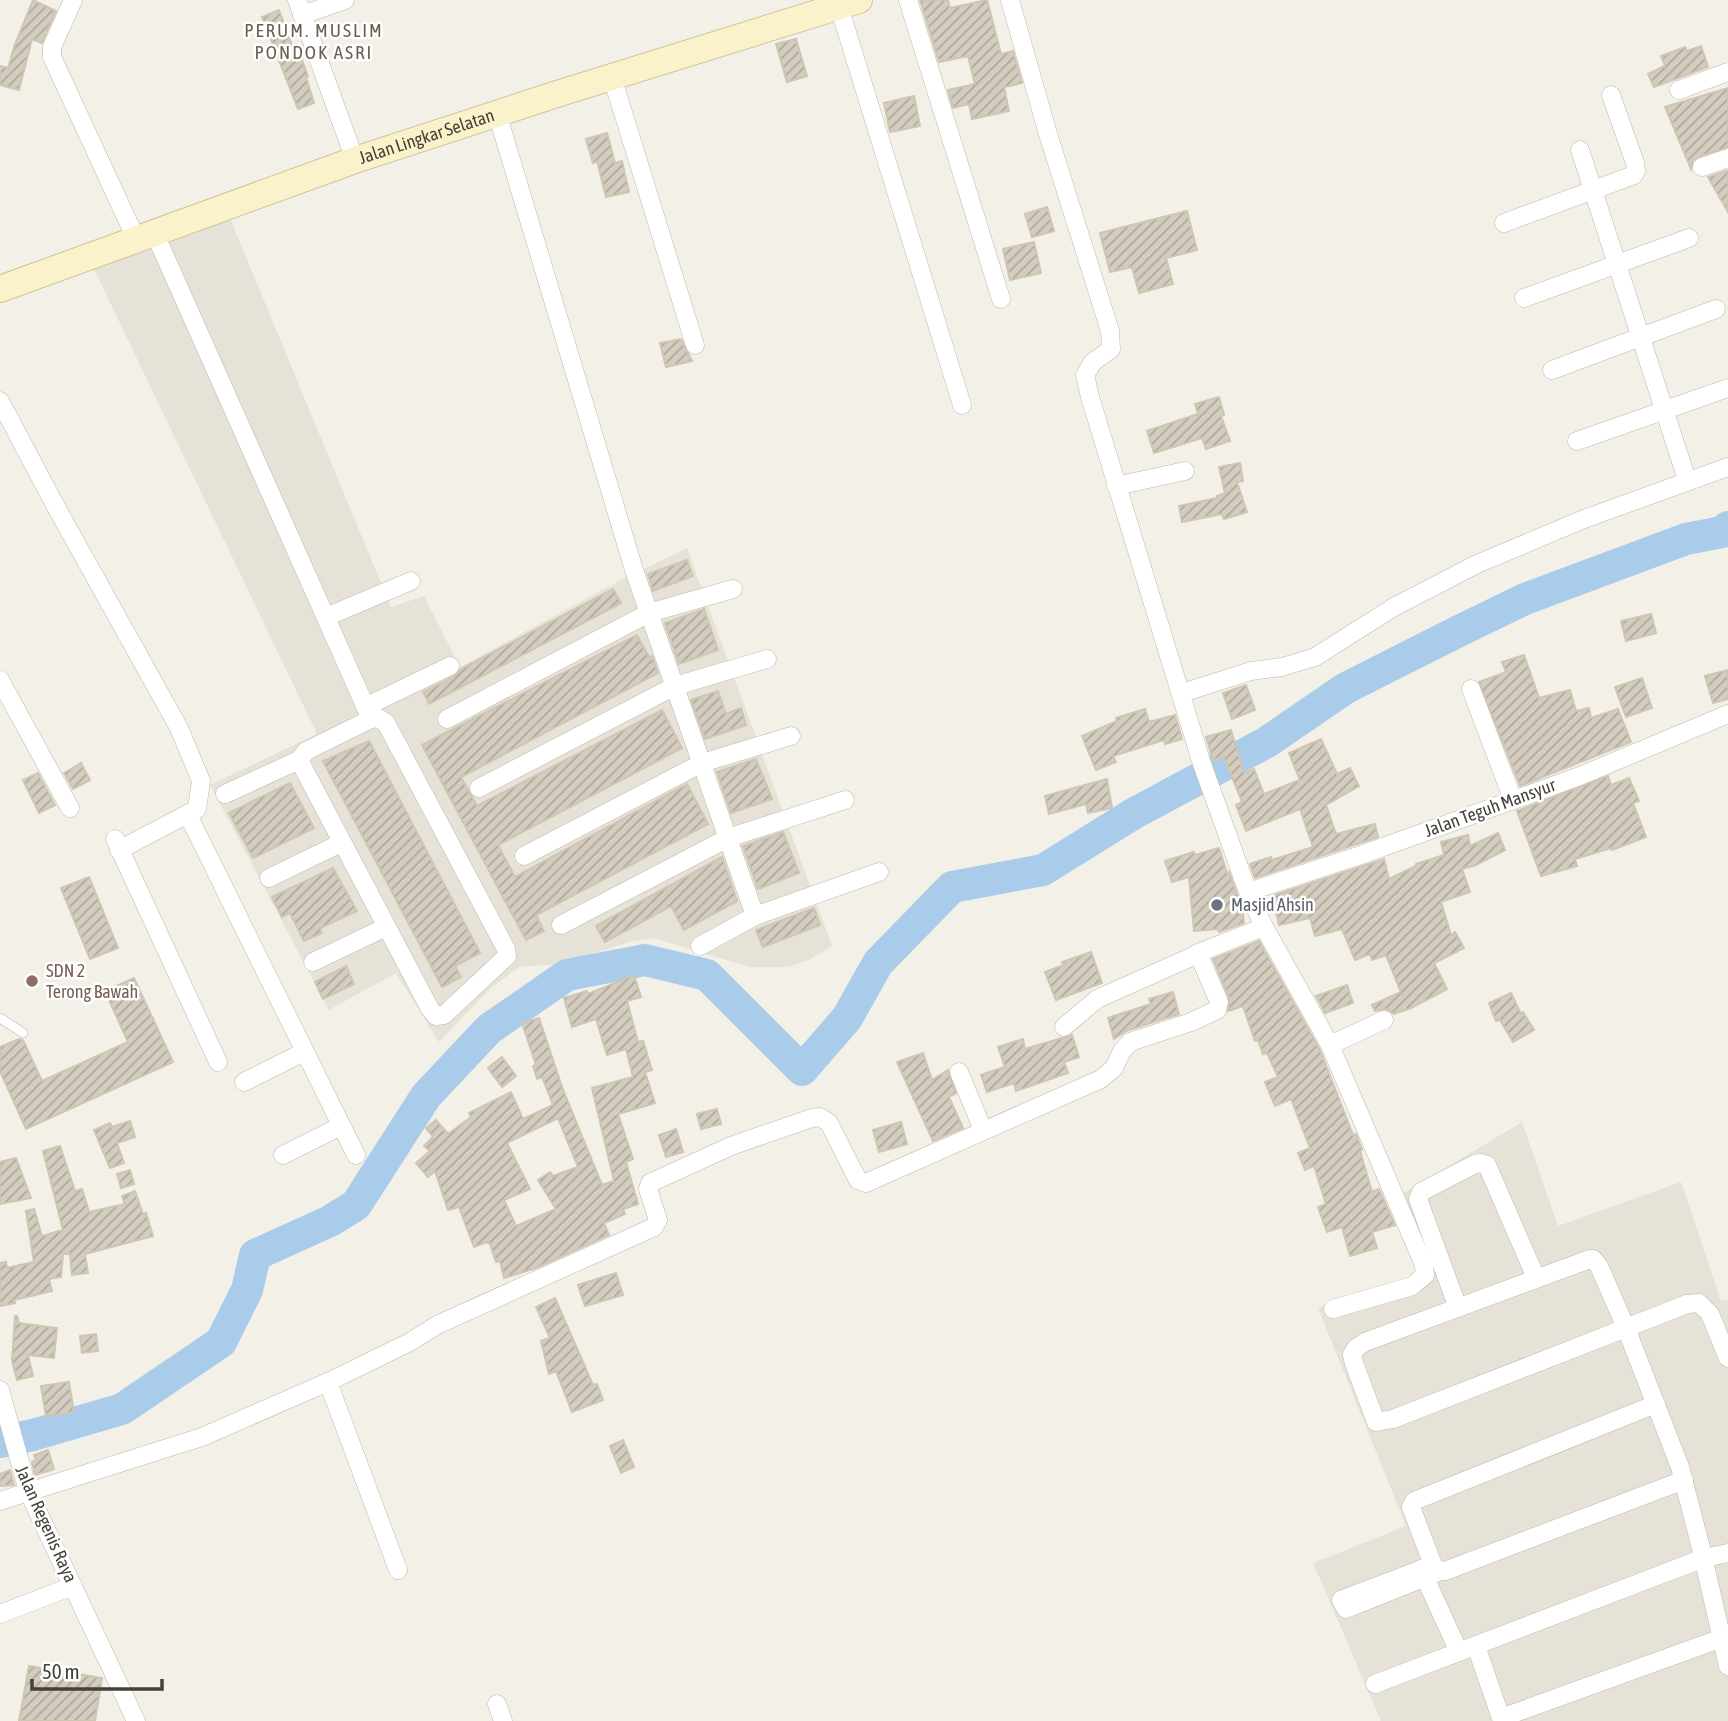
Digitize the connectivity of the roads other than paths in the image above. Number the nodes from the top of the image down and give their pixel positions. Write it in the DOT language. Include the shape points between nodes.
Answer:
graph roads {
  1 [pos="71,0"];
  2 [pos="345,0"];
  3 [pos="908,0"];
  4 [pos="1010,0"];
  5 [pos="845,2"];
  6 [pos="299,8"];
  7 [pos="1728,72"];
  8 [pos="612,77"];
  9 [pos="1679,90"];
  10 [pos="1611,95"];
  11 [pos="496,113"];
  12 [pos="1580,150"];
  13 [pos="1728,158"];
  14 [pos="355,160"];
  15 [pos="1702,167"];
  16 [pos="1593,191"];
  17 [pos="1504,223"];
  18 [pos="146,237"];
  19 [pos="1689,238"];
  20 [pos="1617,264"];
  21 [pos="0,289"];
  22 [pos="1524,298"];
  23 [pos="1002,299"];
  24 [pos="1716,309"];
  25 [pos="1642,336"];
  26 [pos="695,345"];
  27 [pos="1552,370"];
  28 [pos="1728,388"];
  29 [pos="0,401"];
  30 [pos="962,405"];
  31 [pos="1665,409"];
  32 [pos="1577,441"];
  33 [pos="1728,467"];
  34 [pos="1185,471"];
  35 [pos="1687,480"];
  36 [pos="1116,486"];
  37 [pos="411,581"];
  38 [pos="733,589"];
  39 [pos="649,613"];
  40 [pos="326,617"];
  41 [pos="766,659"];
  42 [pos="450,666"];
  43 [pos="0,680"];
  44 [pos="675,686"];
  45 [pos="1471,688"];
  46 [pos="1182,693"];
  47 [pos="368,713"];
  48 [pos="1728,714"];
  49 [pos="447,719"];
  50 [pos="791,736"];
  51 [pos="299,760"];
  52 [pos="702,764"];
  53 [pos="479,788"];
  54 [pos="225,794"];
  55 [pos="845,800"];
  56 [pos="1513,800"];
  57 [pos="70,808"];
  58 [pos="188,815"];
  59 [pos="728,838"];
  60 [pos="341,843"];
  61 [pos="524,856"];
  62 [pos="879,872"];
  63 [pos="269,877"];
  64 [pos="1248,892"];
  65 [pos="755,916"];
  66 [pos="561,925"];
  67 [pos="386,927"];
  68 [pos="1264,927"];
  69 [pos="700,946"];
  70 [pos="1198,954"];
  71 [pos="313,962"];
  72 [pos="0,1018"];
  73 [pos="1384,1020"];
  74 [pos="1064,1027"];
  75 [pos="23,1033"];
  76 [pos="1330,1045"];
  77 [pos="304,1052"];
  78 [pos="218,1062"];
  79 [pos="959,1072"];
  80 [pos="244,1082"];
  81 [pos="341,1126"];
  82 [pos="983,1130"];
  83 [pos="283,1155"];
  84 [pos="356,1155"];
  85 [pos="1536,1278"];
  86 [pos="1333,1308"];
  87 [pos="1458,1308"];
  88 [pos="1626,1328"];
  89 [pos="1728,1359"];
  90 [pos="328,1382"];
  91 [pos="0,1390"];
  92 [pos="1656,1404"];
  93 [pos="1684,1480"];
  94 [pos="28,1492"];
  95 [pos="0,1501"];
  96 [pos="1728,1553"];
  97 [pos="1704,1558"];
  98 [pos="398,1570"];
  99 [pos="1430,1571"];
  100 [pos="73,1586"];
  101 [pos="0,1614"];
  102 [pos="1722,1638"];
  103 [pos="1476,1646"];
  104 [pos="1459,1653"];
  105 [pos="1728,1666"];
  106 [pos="1375,1684"];
  107 [pos="1498,1720"];
  108 [pos="136,1721"];
  1 -- 18 [label="street" via="52,57"];
  2 -- 6 [label="street"];
  3 -- 23 [label="street"];
  4 -- 36 [label="street" via="1110,331 1111,349 1089,366 1085,375"];
  5 -- 8 [label="street, Jalan Lingkar Selatan"];
  5 -- 30 [label="street"];
  6 -- 14 [label="street"];
  7 -- 9 [label="street"];
  8 -- 11 [label="street, Jalan Lingkar Selatan"];
  8 -- 26 [label="street"];
  10 -- 16 [label="street" via="1636,171"];
  11 -- 14 [label="street, Jalan Lingkar Selatan"];
  11 -- 39 [label="street"];
  12 -- 16 [label="street"];
  13 -- 15 [label="street"];
  14 -- 18 [label="street, Jalan Lingkar Selatan"];
  16 -- 17 [label="street"];
  16 -- 20 [label="street"];
  18 -- 21 [label="street, Jalan Lingkar Selatan"];
  18 -- 40 [label="street"];
  19 -- 20 [label="street"];
  20 -- 22 [label="street"];
  20 -- 25 [label="street"];
  24 -- 25 [label="street"];
  25 -- 27 [label="street"];
  25 -- 31 [label="street"];
  28 -- 31 [label="street"];
  29 -- 58 [label="street" via="179,728 201,781 197,809"];
  31 -- 32 [label="street"];
  31 -- 35 [label="street"];
  33 -- 35 [label="street"];
  34 -- 36 [label="street"];
  35 -- 46 [label="street" via="1477,564 1417,594 1315,657"];
  36 -- 46 [label="street"];
  37 -- 40 [label="street"];
  38 -- 39 [label="street"];
  39 -- 44 [label="street"];
  39 -- 49 [label="street"];
  40 -- 47 [label="street"];
  41 -- 44 [label="street"];
  42 -- 47 [label="street"];
  43 -- 57 [label="street"];
  44 -- 52 [label="street"];
  44 -- 53 [label="street"];
  45 -- 56 [label="street"];
  46 -- 64 [label="street"];
  47 -- 51 [label="street"];
  47 -- 67 [label="street" via="386,723 507,956 444,1015 436,1016"];
  48 -- 56 [label="street, Jalan Teguh Mansyur"];
  50 -- 52 [label="street"];
  51 -- 54 [label="street"];
  51 -- 60 [label="street"];
  52 -- 59 [label="street"];
  52 -- 61 [label="street"];
  55 -- 59 [label="street"];
  56 -- 64 [label="street, Jalan Teguh Mansyur"];
  58 -- 77 [label="street"];
  58 -- 78 [label="street" via="117,845"];
  59 -- 65 [label="street"];
  59 -- 66 [label="street"];
  60 -- 63 [label="street"];
  60 -- 67 [label="street"];
  62 -- 65 [label="street"];
  64 -- 68 [label="street"];
  65 -- 69 [label="street"];
  67 -- 71 [label="street"];
  68 -- 70 [label="street"];
  68 -- 76 [label="street"];
  70 -- 74 [label="street" via="1097,999"];
  70 -- 82 [label="street" via="1219,1002 1217,1010 1134,1041 1106,1076"];
  72 -- 75 [label="lane"];
  73 -- 76 [label="street"];
  76 -- 86 [label="street" via="1426,1275 1412,1286"];
  77 -- 80 [label="street"];
  77 -- 81 [label="street"];
  79 -- 82 [label="street"];
  81 -- 83 [label="street"];
  81 -- 84 [label="street"];
  82 -- 90 [label="street" via="865,1184 857,1178 829,1123 820,1117 731,1146 650,1183 658,1220 655,1227 437,1325"];
  85 -- 87 [label="street"];
  85 -- 87 [label="street" via="1487,1165 1475,1164 1421,1192 1418,1199"];
  85 -- 88 [label="street" via="1593,1259"];
  87 -- 88 [label="street" via="1365,1342 1353,1351 1376,1422"];
  88 -- 89 [label="street" via="1699,1303 1710,1314"];
  88 -- 92 [label="street"];
  90 -- 94 [label="street" via="202,1437"];
  90 -- 98 [label="street"];
  91 -- 94 [label="street, Jalan Regenis Raya"];
  92 -- 93 [label="street"];
  92 -- 99 [label="street" via="1414,1500 1411,1507"];
  93 -- 97 [label="street"];
  93 -- 99 [label="street"];
  94 -- 95 [label="street"];
  94 -- 100 [label="street, Jalan Regenis Raya"];
  96 -- 97 [label="street"];
  97 -- 102 [label="street"];
  97 -- 103 [label="street"];
  99 -- 104 [label="street"];
  100 -- 101 [label="street"];
  100 -- 108 [label="street, Jalan Regenis Raya"];
  102 -- 105 [label="street"];
  102 -- 107 [label="street"];
  103 -- 104 [label="street"];
  103 -- 107 [label="street"];
  104 -- 106 [label="street"];
}
